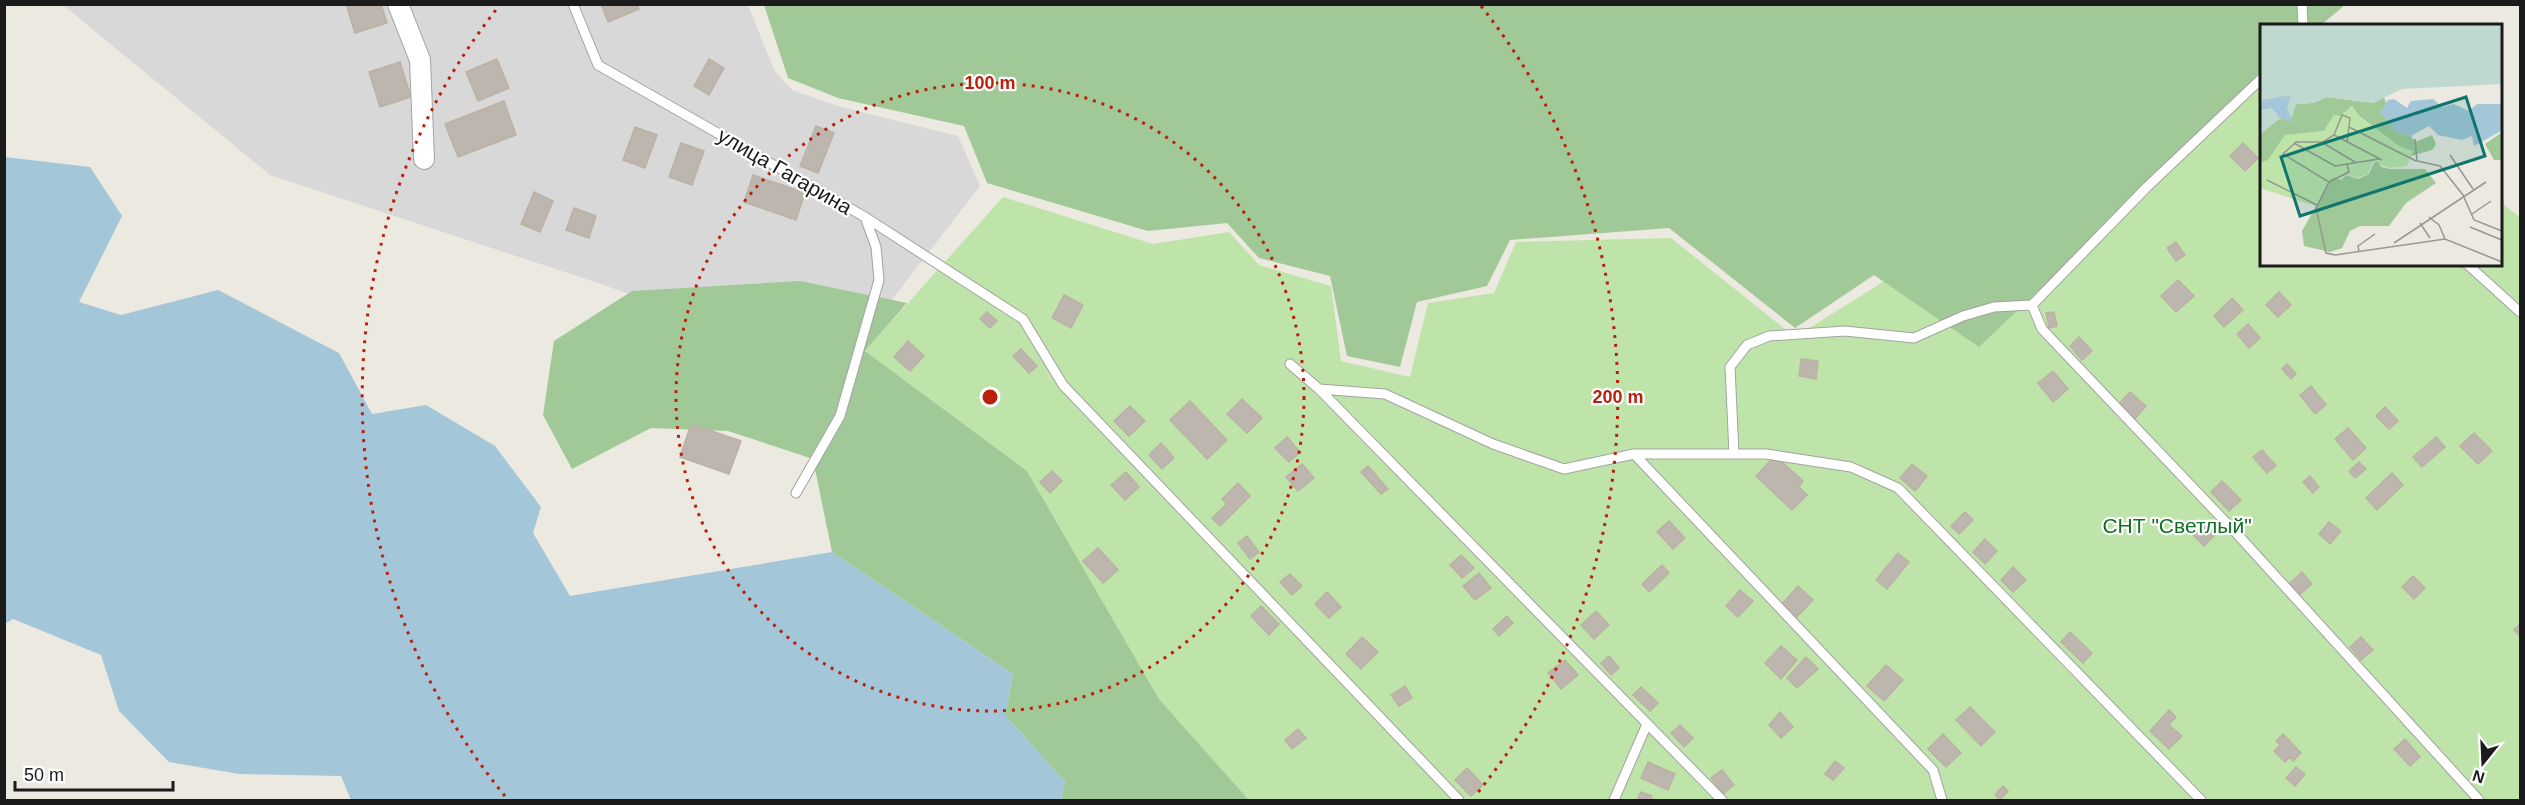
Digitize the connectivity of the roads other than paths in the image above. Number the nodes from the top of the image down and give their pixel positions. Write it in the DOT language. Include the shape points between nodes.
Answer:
graph roads {
  1 [pos="398,4"];
  2 [pos="573,4"];
  3 [pos="2302,4"];
  4 [pos="2304,24"];
  5 [pos="2260,80"];
  6 [pos="424,159"];
  7 [pos="865,217"];
  8 [pos="2469,266"];
  9 [pos="2032,305"];
  10 [pos="2520,312"];
  11 [pos="1290,364"];
  12 [pos="1319,389"];
  13 [pos="1634,454"];
  14 [pos="1734,454"];
  15 [pos="796,493"];
  16 [pos="1647,724"];
  17 [pos="1460,801"];
  18 [pos="1614,801"];
  19 [pos="1722,801"];
  20 [pos="1942,801"];
  21 [pos="2201,801"];
  22 [pos="2479,801"];
  1 -- 6 [label="street" via="420,60"];
  2 -- 7 [label="lane, улица Гагарина" via="598,65"];
  3 -- 4 [label="lane"];
  5 -- 9 [label="lane"];
  7 -- 15 [label="lane, улица Гагарина" via="876,247 879,280 840,416"];
  7 -- 17 [label="lane" via="1023,319 1063,385"];
  8 -- 10 [label="lane"];
  9 -- 14 [label="lane" via="1994,308 1963,316 1914,338 1845,331 1769,336 1747,345 1730,367"];
  9 -- 22 [label="lane" via="2042,329 2238,535"];
  11 -- 12 [label="lane"];
  12 -- 13 [label="lane" via="1384,394 1493,444 1564,469"];
  12 -- 16 [label="lane"];
  13 -- 14 [label="lane"];
  13 -- 20 [label="lane" via="1933,770"];
  14 -- 21 [label="lane" via="1766,454 1851,467 1898,488"];
  16 -- 18 [label="lane"];
  16 -- 19 [label="lane"];
}
